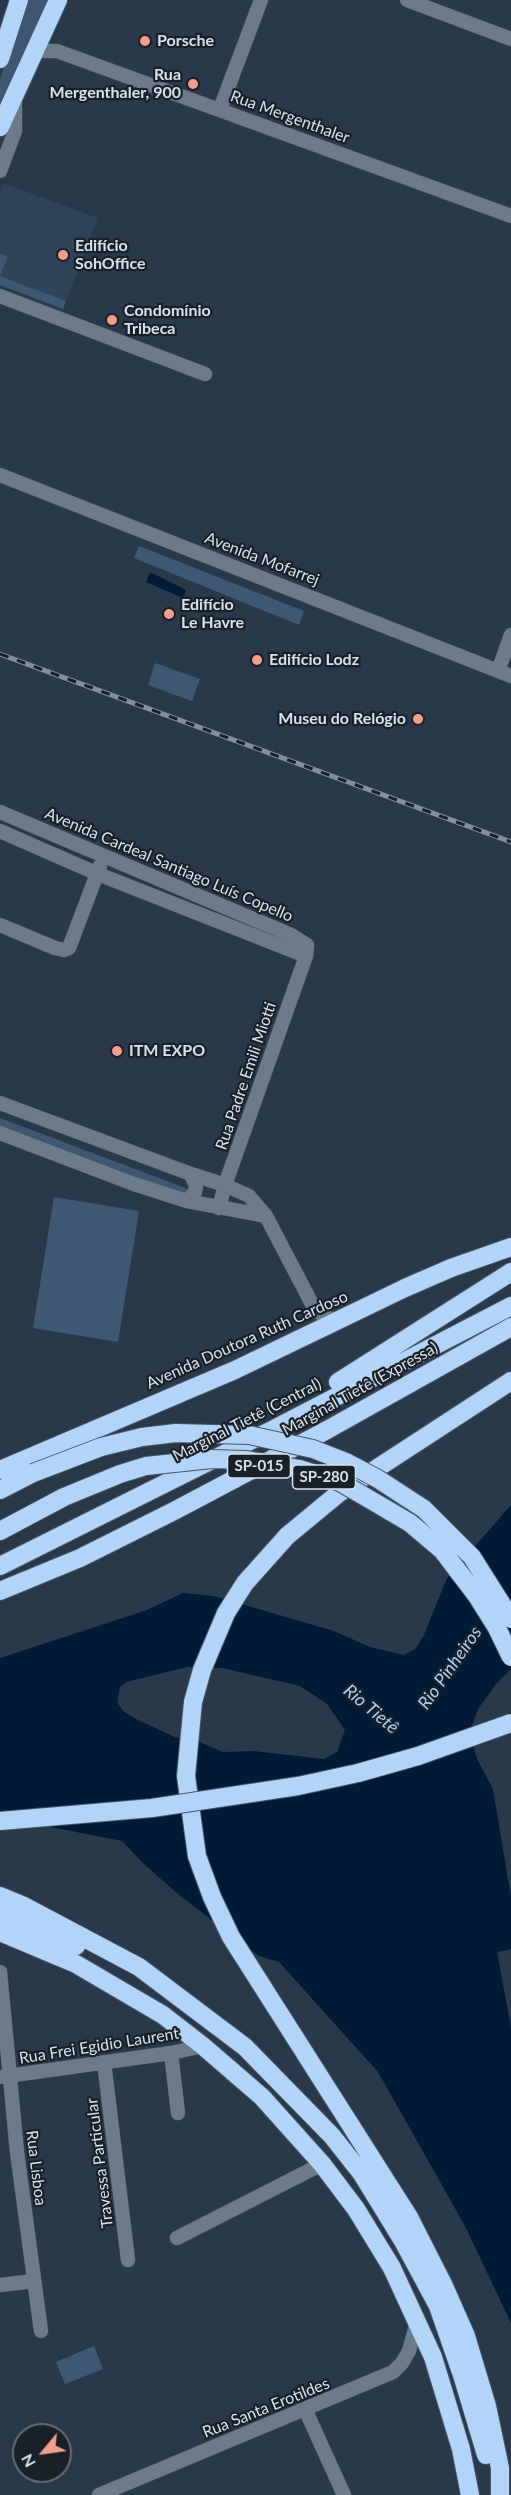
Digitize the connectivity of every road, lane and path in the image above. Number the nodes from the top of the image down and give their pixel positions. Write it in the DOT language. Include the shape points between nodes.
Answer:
graph roads {
  1 [pos="19,0"];
  2 [pos="52,0"];
  3 [pos="58,0"];
  4 [pos="261,0"];
  5 [pos="407,0"];
  6 [pos="42,39"];
  7 [pos="511,39"];
  8 [pos="3,44"];
  9 [pos="14,94"];
  10 [pos="220,109"];
  11 [pos="0,127"];
  12 [pos="0,171"];
  13 [pos="511,216"];
  14 [pos="0,296"];
  15 [pos="205,374"];
  16 [pos="0,475"];
  17 [pos="511,635"];
  18 [pos="505,673"];
  19 [pos="5,814"];
  20 [pos="1,832"];
  21 [pos="103,855"];
  22 [pos="98,873"];
  23 [pos="0,925"];
  24 [pos="306,956"];
  25 [pos="0,1103"];
  26 [pos="0,1133"];
  27 [pos="191,1174"];
  28 [pos="225,1185"];
  29 [pos="187,1201"];
  30 [pos="219,1208"];
  31 [pos="266,1216"];
  32 [pos="511,1247"];
  33 [pos="511,1272"];
  34 [pos="305,1293"];
  35 [pos="511,1306"];
  36 [pos="338,1322"];
  37 [pos="511,1328"];
  38 [pos="306,1337"];
  39 [pos="511,1382"];
  40 [pos="0,1470"];
  41 [pos="0,1490"];
  42 [pos="132,1500"];
  43 [pos="0,1531"];
  44 [pos="0,1566"];
  45 [pos="0,1591"];
  46 [pos="511,1619"];
  47 [pos="511,1657"];
  48 [pos="511,1723"];
  49 [pos="0,1821"];
  50 [pos="0,1896"];
  51 [pos="0,1914"];
  52 [pos="0,1932"];
  53 [pos="0,1972"];
  54 [pos="178,1997"];
  55 [pos="203,2046"];
  56 [pos="171,2053"];
  57 [pos="104,2062"];
  58 [pos="5,2076"];
  59 [pos="178,2113"];
  60 [pos="322,2164"];
  61 [pos="177,2238"];
  62 [pos="128,2260"];
  63 [pos="34,2281"];
  64 [pos="0,2285"];
  65 [pos="417,2322"];
  66 [pos="41,2331"];
  67 [pos="305,2409"];
  68 [pos="99,2495"];
  69 [pos="344,2495"];
  70 [pos="470,2495"];
  71 [pos="498,2495"];
  1 -- 8 [label="highway"];
  2 -- 6 [label="street"];
  3 -- 6 [label="highway"];
  4 -- 10 [label="street"];
  5 -- 7 [label="street"];
  6 -- 9 [label="highway"];
  6 -- 10 [label="street, Rua Mergenthaler" via="57,51"];
  9 -- 11 [label="highway"];
  9 -- 12 [label="street" via="15,131"];
  10 -- 13 [label="street, Rua Mergenthaler"];
  14 -- 15 [label="street"];
  16 -- 18 [label="street, Avenida Mofarrej"];
  17 -- 18 [label="street"];
  19 -- 20 [label="street"];
  19 -- 21 [label="street, Avenida Cardeal Santiago Luís Copello"];
  20 -- 22 [label="street, Avenida Cardeal Santiago Luís Copello"];
  21 -- 22 [label="street"];
  21 -- 24 [label="street, Avenida Cardeal Santiago Luís Copello" via="298,938 307,945"];
  22 -- 23 [label="street" via="72,945 64,950"];
  22 -- 24 [label="street, Avenida Cardeal Santiago Luís Copello"];
  24 -- 28 [label="street, Rua Padre Emili Miotti"];
  25 -- 27 [label="street"];
  26 -- 29 [label="street"];
  27 -- 28 [label="street"];
  27 -- 29 [label="street" via="196,1186"];
  28 -- 30 [label="street, Rua Padre Emili Miotti"];
  28 -- 31 [label="street" via="249,1196"];
  29 -- 30 [label="street"];
  30 -- 31 [label="street"];
  31 -- 34 [label="street"];
  32 -- 36 [label="highway, Avenida Doutora Ruth Cardoso" via="451,1268"];
  33 -- 42 [label="highway" via="269,1424 143,1484"];
  34 -- 36 [label="street" via="319,1313"];
  34 -- 38 [label="street" via="312,1322"];
  35 -- 42 [label="highway, Marginal Tietê (Central)"];
  36 -- 38 [label="highway, Avenida Doutora Ruth Cardoso"];
  37 -- 45 [label="highway, Marginal Tietê (Expressa) / SP-015" via="164,1516 80,1558"];
  38 -- 40 [label="highway, Avenida Doutora Ruth Cardoso"];
  39 -- 71 [label="highway" via="339,1493 287,1536 244,1583 212,1644 196,1691 186,1776 197,1856 231,1937 409,2217 466,2336 494,2436 500,2468"];
  41 -- 46 [label="highway, bridge" via="101,1447 142,1437 176,1433 249,1435 313,1449 378,1479 424,1509 472,1557"];
  42 -- 44 [label="highway, Marginal Tietê (Central)"];
  43 -- 47 [label="highway, SP-280, bridge" via="64,1497 146,1466 212,1459 300,1469 340,1482 410,1523 442,1550 477,1596"];
  48 -- 49 [label="highway, bridge" via="418,1756 298,1786 152,1808"];
  50 -- 54 [label="highway" via="139,1967"];
  51 -- 54 [label="highway" via="59,1938"];
  52 -- 55 [label="highway" via="76,1964 163,2015"];
  53 -- 58 [label="street, Rua Lisboa"];
  54 -- 71 [label="highway" via="244,2047 332,2136 362,2174 438,2306"];
  55 -- 56 [label="street, Rua Frei Egidio Laurent"];
  55 -- 60 [label="highway" via="262,2097"];
  56 -- 57 [label="street, Rua Frei Egidio Laurent"];
  56 -- 59 [label="street"];
  57 -- 58 [label="street, Rua Frei Egidio Laurent"];
  57 -- 62 [label="street, Travessa Particular"];
  58 -- 63 [label="street, Rua Lisboa"];
  60 -- 61 [label="street"];
  60 -- 65 [label="highway" via="386,2258"];
  63 -- 64 [label="street"];
  63 -- 66 [label="street, Rua Lisboa"];
  65 -- 67 [label="street, Rua Santa Erotildes" via="409,2351 393,2372"];
  65 -- 70 [label="highway" via="448,2400"];
  67 -- 68 [label="street, Rua Santa Erotildes"];
  67 -- 69 [label="street"];
}
